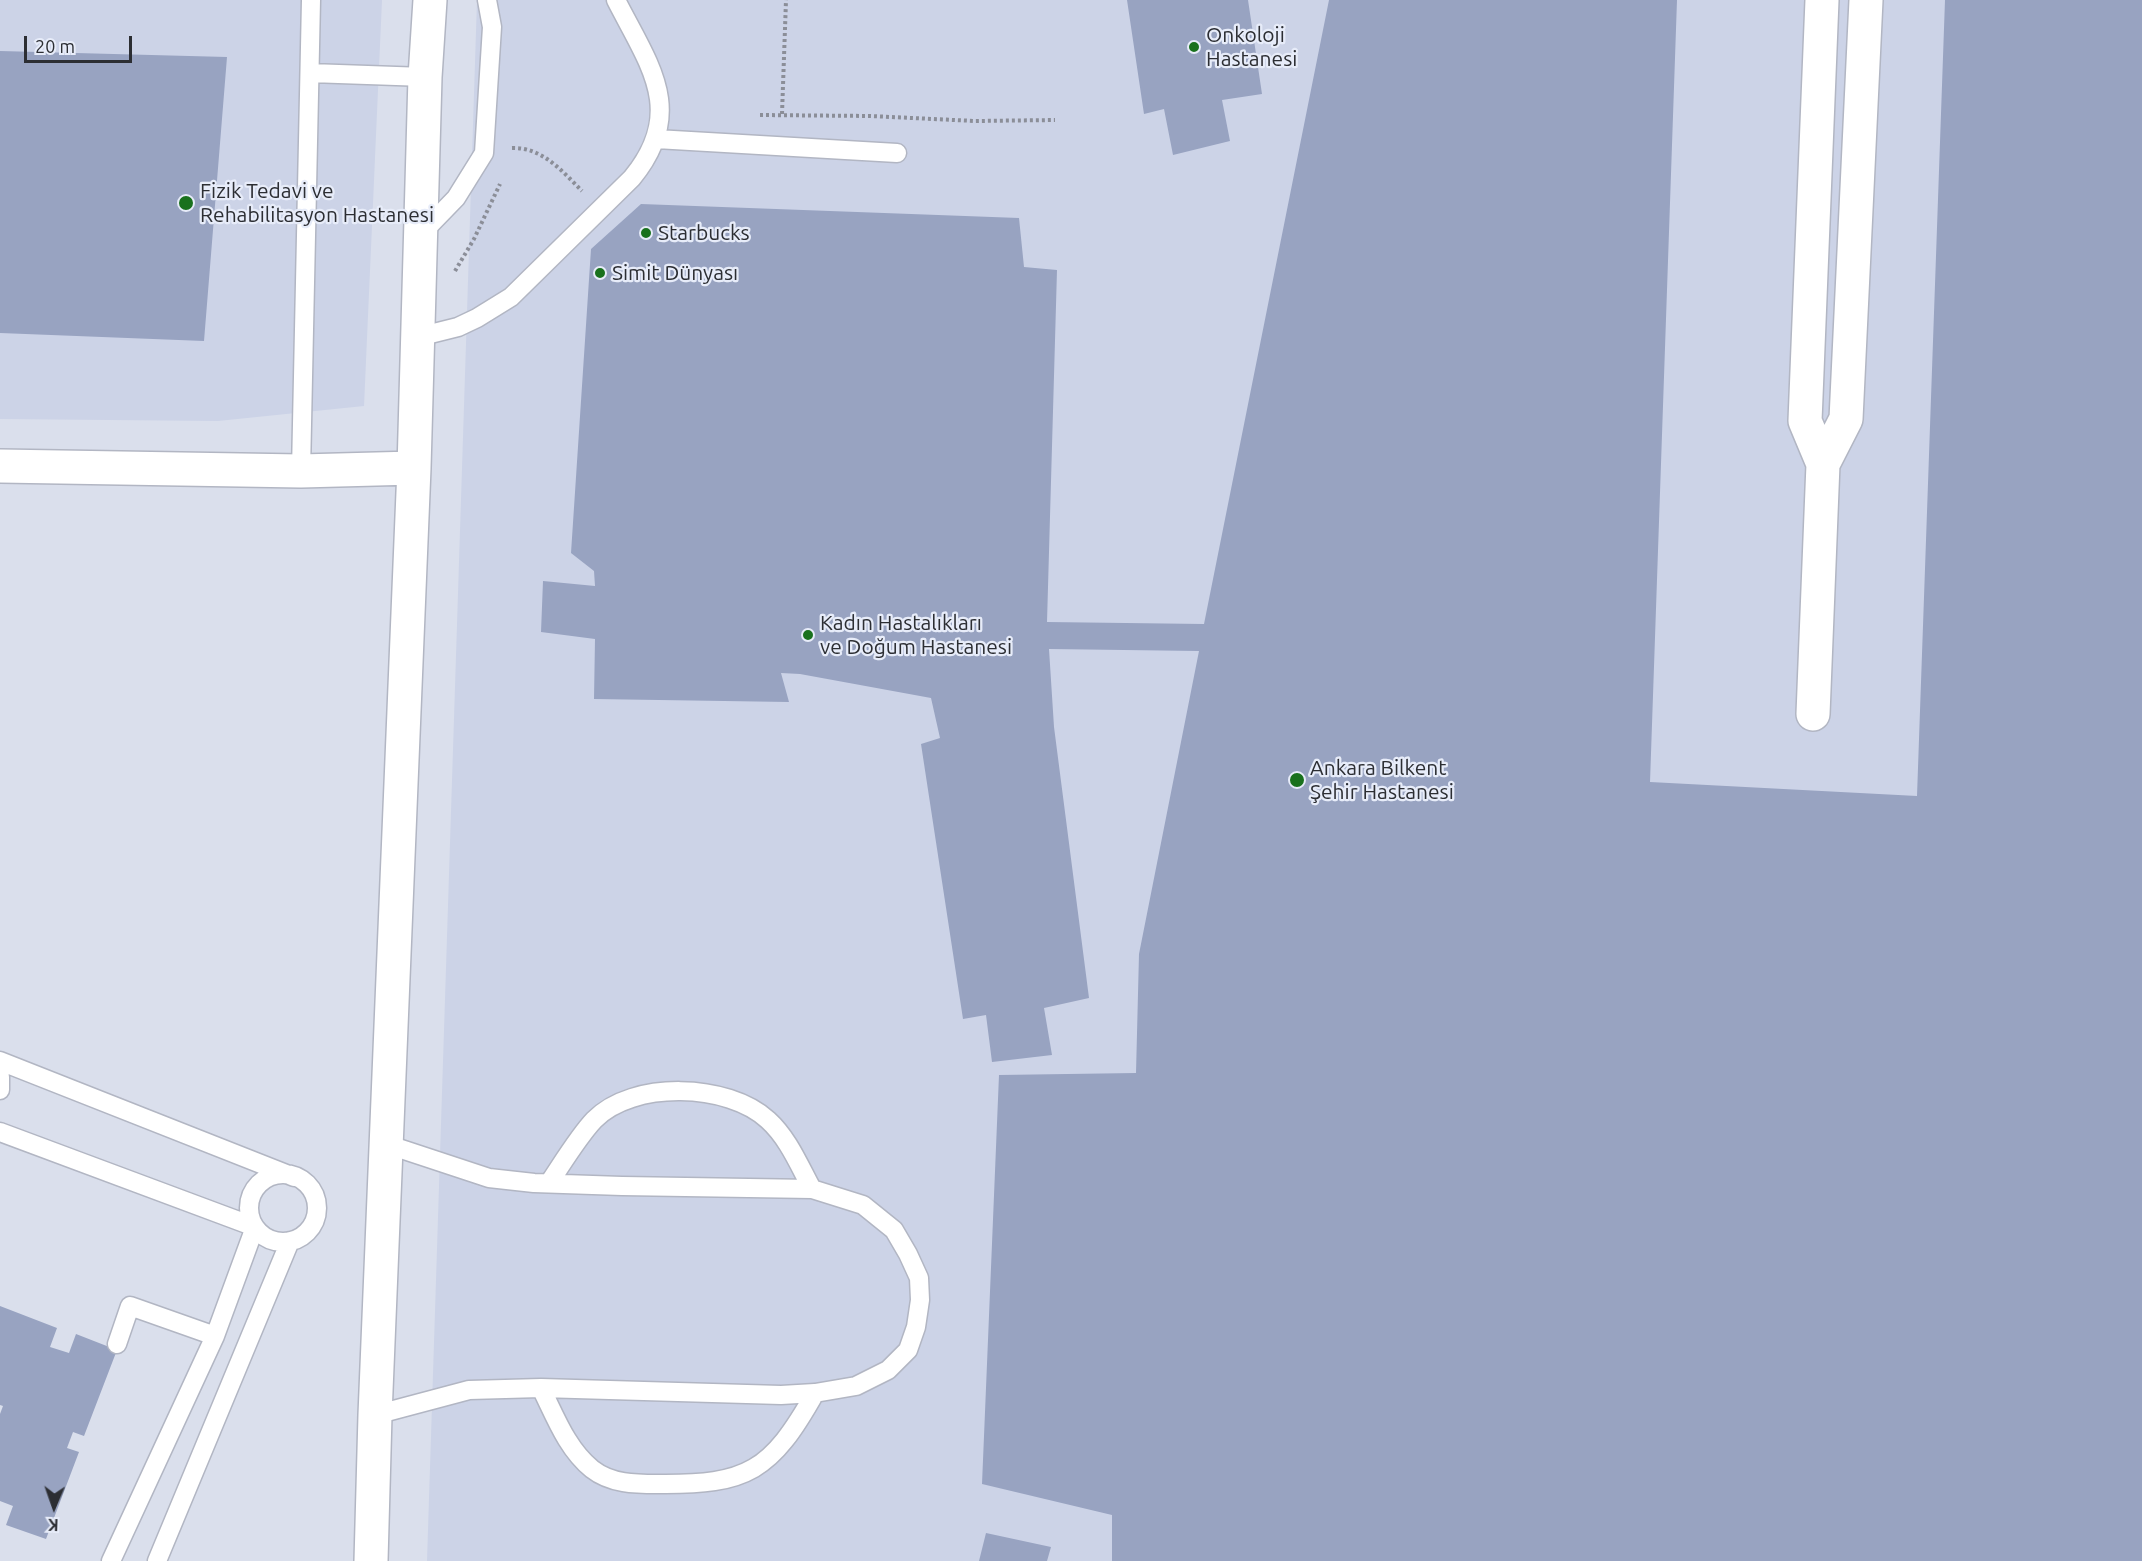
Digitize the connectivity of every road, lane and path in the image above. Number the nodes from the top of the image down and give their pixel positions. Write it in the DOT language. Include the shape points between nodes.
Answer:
graph roads {
  1 [pos="311,0"];
  2 [pos="430,0"];
  3 [pos="487,0"];
  4 [pos="616,0"];
  5 [pos="786,0"];
  6 [pos="1822,0"];
  7 [pos="1866,0"];
  8 [pos="310,73"];
  9 [pos="425,77"];
  10 [pos="782,114"];
  11 [pos="758,115"];
  12 [pos="1055,120"];
  13 [pos="656,140"];
  14 [pos="505,148"];
  15 [pos="897,153"];
  16 [pos="502,179"];
  17 [pos="585,194"];
  18 [pos="421,235"];
  19 [pos="450,280"];
  20 [pos="418,337"];
  21 [pos="1823,464"];
  22 [pos="0,466"];
  23 [pos="414,468"];
  24 [pos="301,471"];
  25 [pos="1813,714"];
  26 [pos="0,1061"];
  27 [pos="0,1077"];
  28 [pos="0,1090"];
  29 [pos="0,1132"];
  30 [pos="386,1144"];
  31 [pos="294,1177"];
  32 [pos="549,1183"];
  33 [pos="812,1189"];
  34 [pos="255,1227"];
  35 [pos="290,1241"];
  36 [pos="215,1336"];
  37 [pos="117,1344"];
  38 [pos="541,1388"];
  39 [pos="815,1393"];
  40 [pos="375,1415"];
  41 [pos="111,1561"];
  42 [pos="157,1561"];
  43 [pos="371,1561"];
  1 -- 8 [label="lane"];
  2 -- 9 [label="street"];
  3 -- 18 [label="lane" via="492,27 484,153 456,198"];
  4 -- 13 [label="lane" via="659,92 660,125"];
  5 -- 10 [label="path"];
  6 -- 21 [label="street" via="1805,421"];
  7 -- 21 [label="street" via="1846,419"];
  8 -- 9 [label="lane"];
  8 -- 24 [label="lane"];
  9 -- 18 [label="street"];
  10 -- 11 [label="path"];
  10 -- 12 [label="path"];
  13 -- 15 [label="lane"];
  13 -- 20 [label="lane" via="632,178 511,297 458,327"];
  14 -- 17 [label="path" via="525,147 541,155"];
  16 -- 19 [label="path"];
  18 -- 20 [label="street"];
  20 -- 23 [label="street"];
  21 -- 25 [label="street"];
  22 -- 24 [label="street"];
  23 -- 24 [label="street"];
  23 -- 30 [label="street"];
  26 -- 31 [label="lane"];
  27 -- 28 [label="lane"];
  29 -- 34 [label="lane"];
  30 -- 32 [label="lane" via="489,1178"];
  30 -- 40 [label="street"];
  31 -- 34 [label="lane" via="285,1174 268,1178 255,1190 249,1206"];
  31 -- 35 [label="lane" via="308,1186 317,1210 311,1227"];
  32 -- 33 [label="lane"];
  32 -- 33 [label="lane" via="594,1120 628,1099 666,1092 713,1095 755,1110 788,1143"];
  33 -- 39 [label="lane" via="863,1205 894,1230 919,1278 920,1300 908,1350 888,1370 856,1386"];
  34 -- 35 [label="lane" via="272,1240"];
  34 -- 36 [label="lane"];
  35 -- 42 [label="lane"];
  36 -- 37 [label="lane" via="130,1306"];
  36 -- 41 [label="lane"];
  38 -- 39 [label="lane"];
  38 -- 39 [label="lane" via="581,1460 612,1480 631,1484 714,1483 750,1471 766,1461 789,1435"];
  38 -- 40 [label="lane" via="469,1390"];
  40 -- 43 [label="street"];
}
